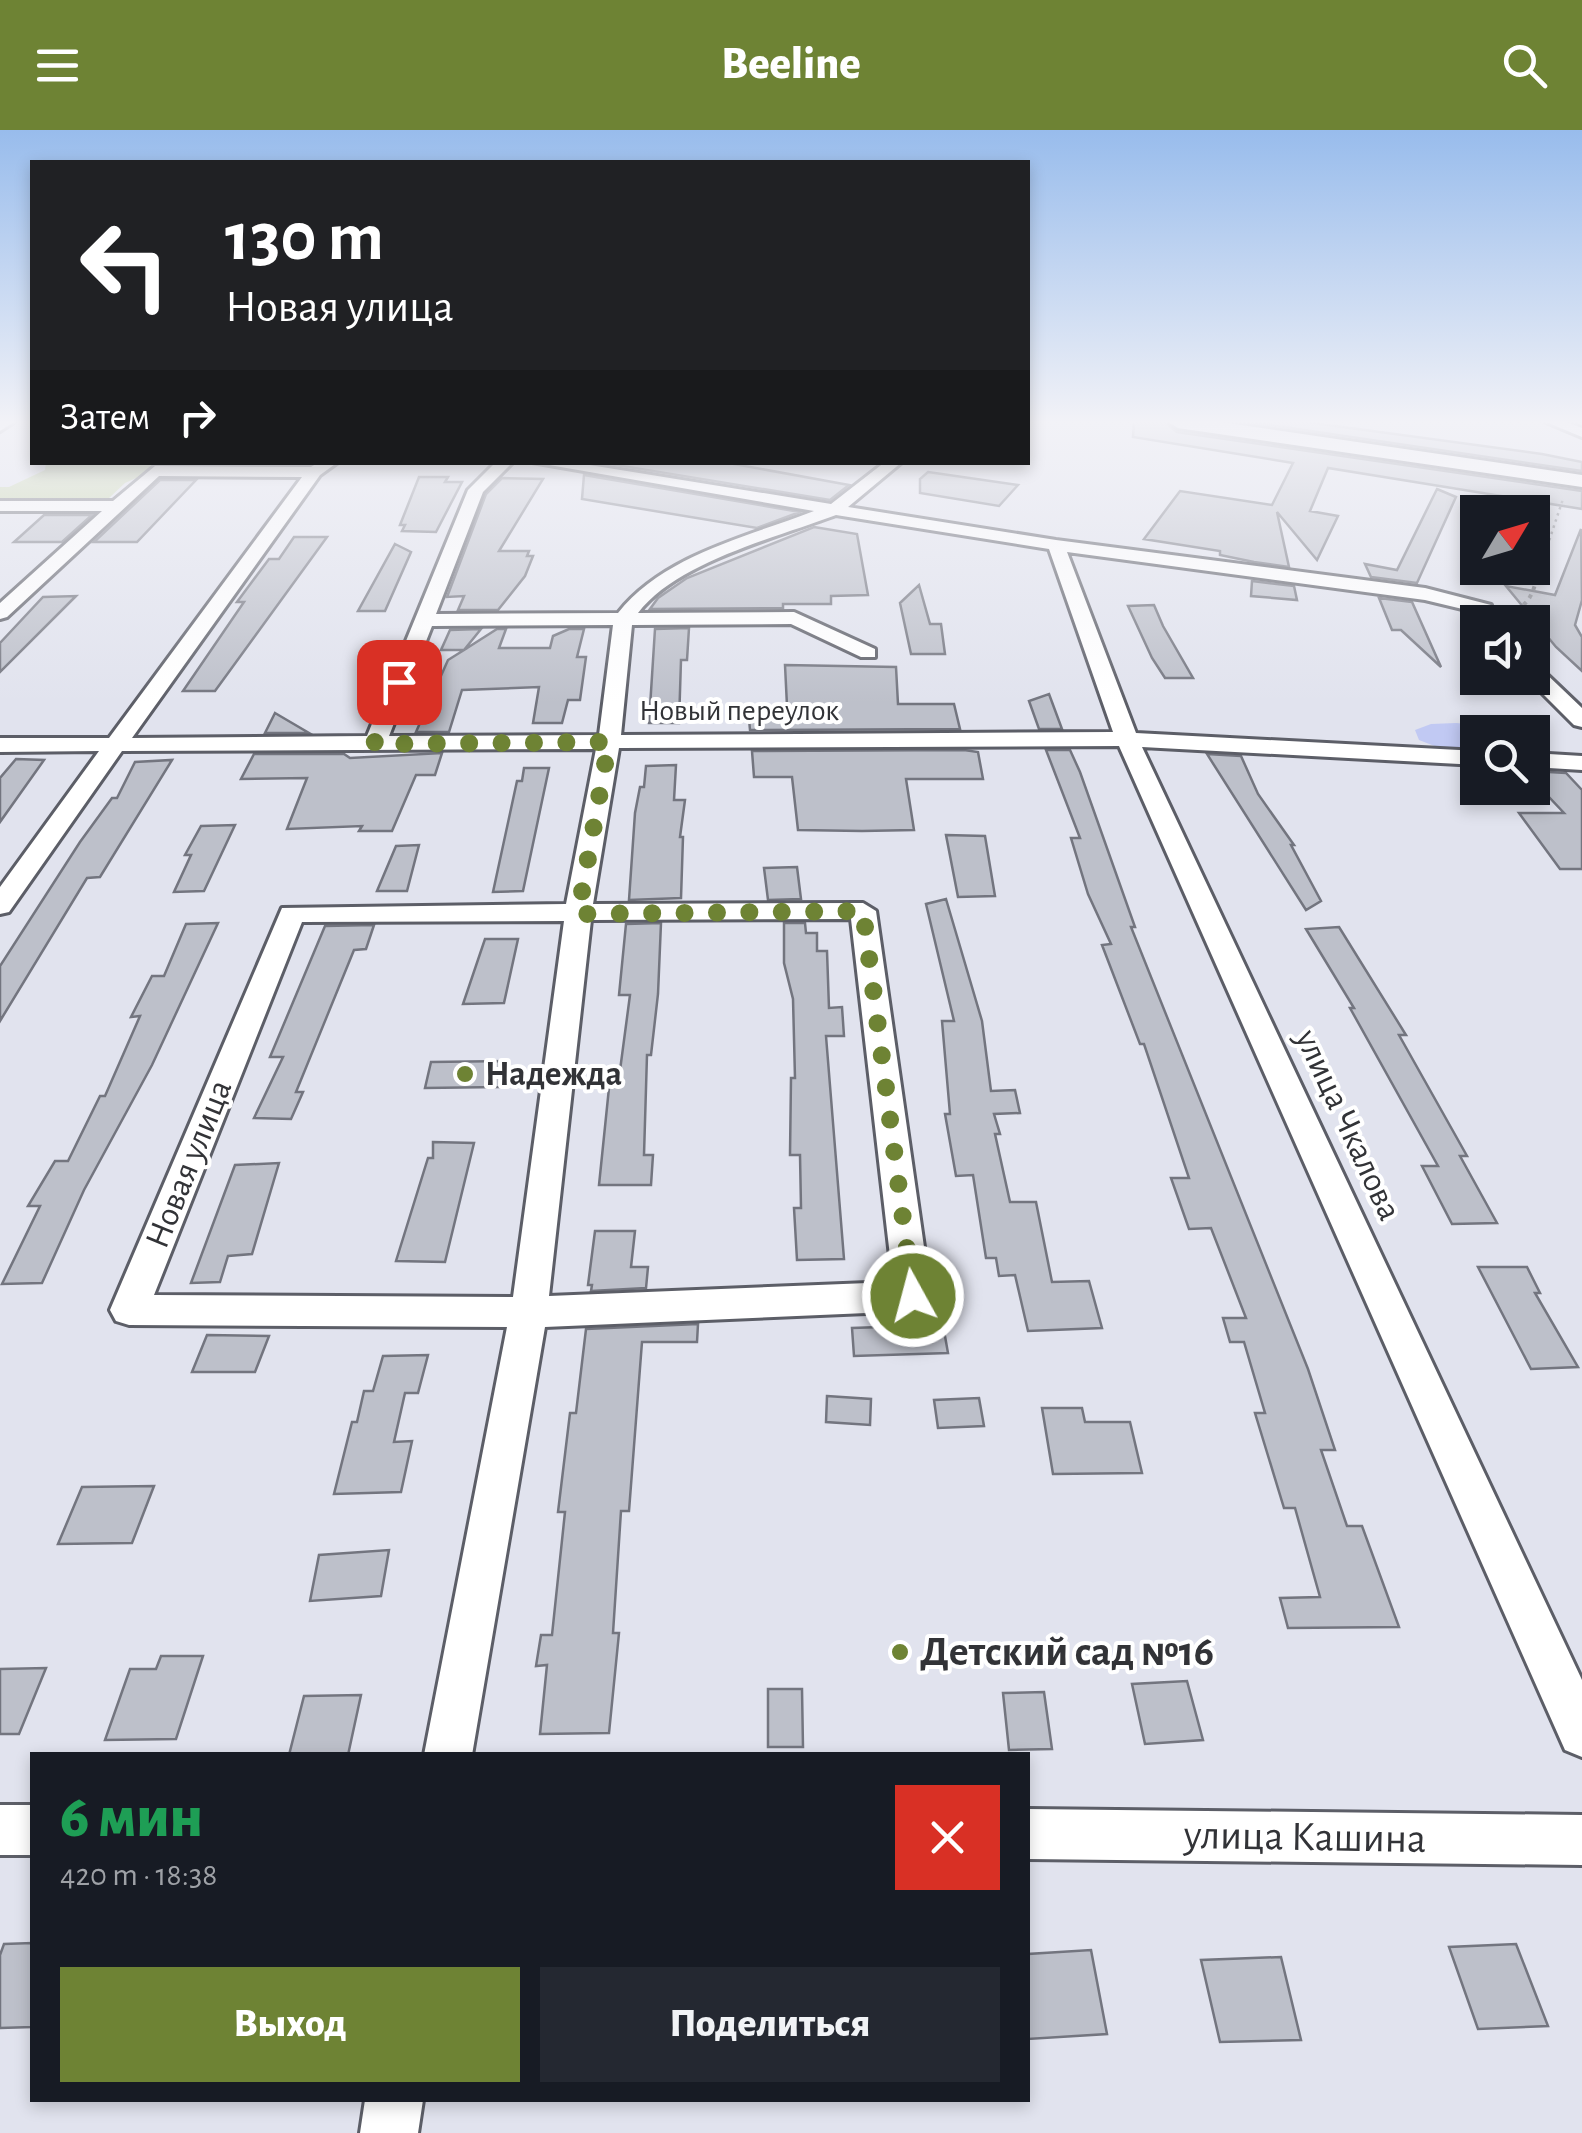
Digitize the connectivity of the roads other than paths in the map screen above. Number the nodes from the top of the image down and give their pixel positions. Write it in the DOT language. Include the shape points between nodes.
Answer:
graph roads {
  1 [pos="103,515"];
  2 [pos="285,515"];
  3 [pos="466,515"];
  4 [pos="818,515"];
  5 [pos="875,515"];
  6 [pos="1056,545"];
  7 [pos="1460,607"];
  8 [pos="0,612"];
  9 [pos="622,618"];
  10 [pos="424,620"];
  11 [pos="868,653"];
  12 [pos="1550,689"];
  13 [pos="1582,720"];
  14 [pos="1127,739"];
  15 [pos="609,742"];
  16 [pos="0,744"];
  17 [pos="374,744"];
  18 [pos="111,746"];
  19 [pos="1460,757"];
  20 [pos="1550,761"];
  21 [pos="1582,763"];
  22 [pos="0,906"];
  23 [pos="578,914"];
  24 [pos="529,1312"];
  25 [pos="1582,1733"];
  26 [pos="449,1752"];
  27 [pos="0,1830"];
  28 [pos="30,1830"];
  29 [pos="1030,1834"];
  30 [pos="1582,1840"];
  31 [pos="394,2102"];
  32 [pos="389,2133"];
  1 -- 8 [label="street"];
  2 -- 18 [label="street"];
  3 -- 10 [label="street"];
  4 -- 9 [label="street" via="684,568 645,591"];
  5 -- 6 [label="street"];
  6 -- 7 [label="street" via="1424,594"];
  6 -- 14 [label="street, улица Чкалова"];
  9 -- 10 [label="street"];
  9 -- 11 [label="street" via="794,618"];
  9 -- 15 [label="street"];
  10 -- 17 [label="street"];
  12 -- 13 [label="street"];
  14 -- 15 [label="street, Новый переулок"];
  14 -- 19 [label="street, Новый переулок"];
  14 -- 25 [label="street, улица Чкалова"];
  15 -- 17 [label="street, Новый переулок"];
  15 -- 23 [label="street"];
  16 -- 18 [label="street, Новый переулок"];
  17 -- 18 [label="street, Новый переулок"];
  18 -- 22 [label="street"];
  20 -- 21 [label="street"];
  23 -- 24 [label="street"];
  23 -- 24 [label="street, Новая улица" via="863,911 913,1296"];
  23 -- 24 [label="street, Новая улица" via="292,914 130,1310"];
  24 -- 26 [label="street"];
  27 -- 28 [label="street"];
  29 -- 30 [label="street, улица Кашина"];
  31 -- 32 [label="street"];
}
